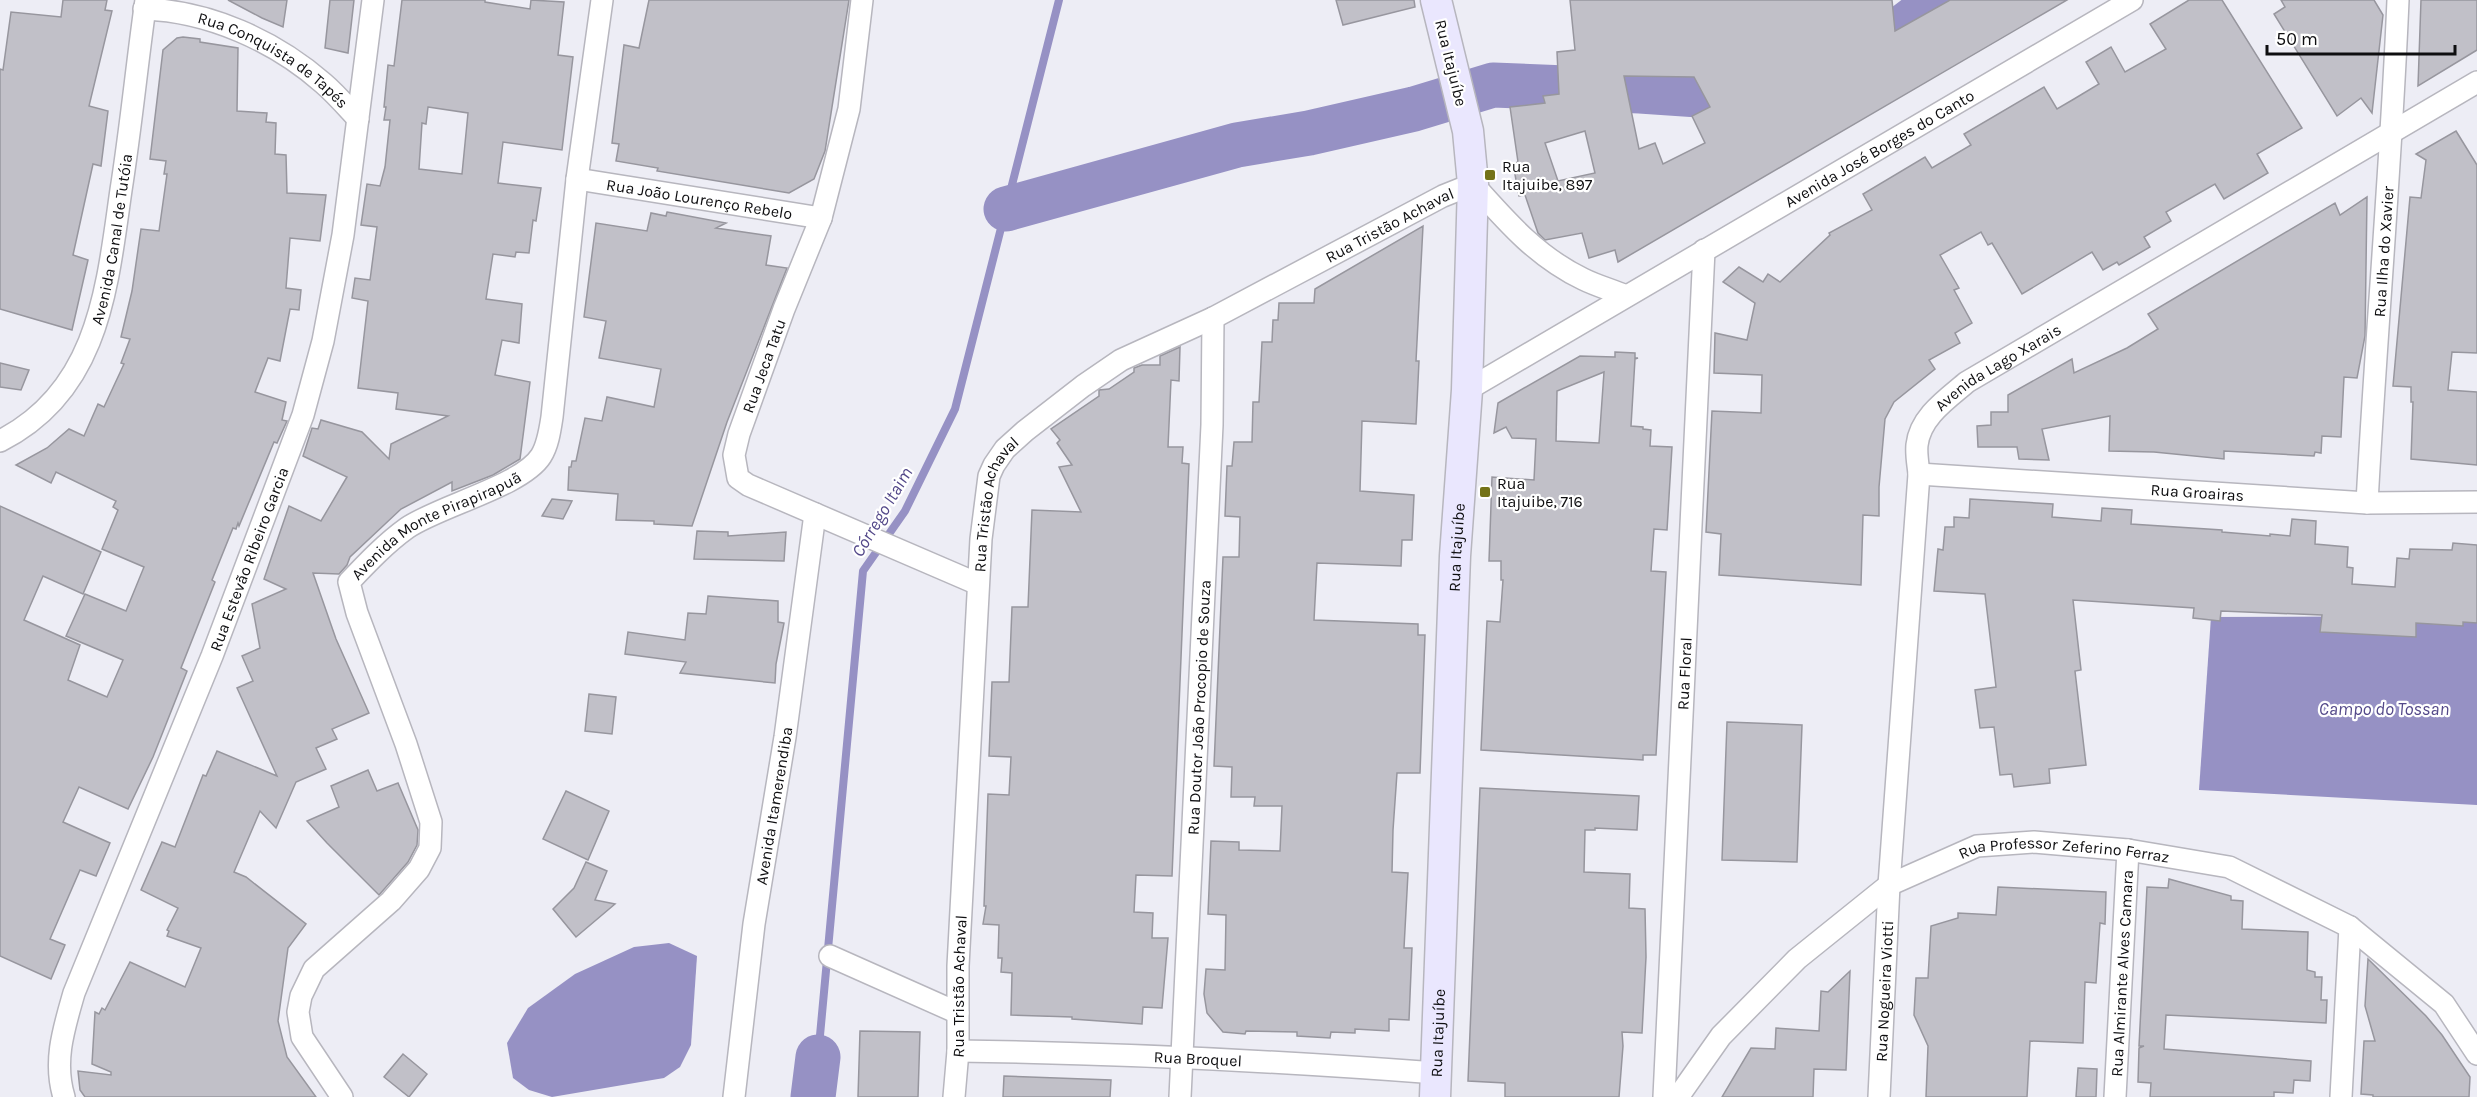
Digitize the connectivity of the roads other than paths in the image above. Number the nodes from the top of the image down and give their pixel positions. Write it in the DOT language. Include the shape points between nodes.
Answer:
graph roads {
  1 [pos="373,0"];
  2 [pos="602,0"];
  3 [pos="862,0"];
  4 [pos="1436,0"];
  5 [pos="2132,0"];
  6 [pos="2398,0"];
  7 [pos="145,5"];
  8 [pos="2477,82"];
  9 [pos="358,119"];
  10 [pos="2392,133"];
  11 [pos="577,179"];
  12 [pos="1473,184"];
  13 [pos="821,218"];
  14 [pos="1704,250"];
  15 [pos="1626,296"];
  16 [pos="1213,318"];
  17 [pos="1467,390"];
  18 [pos="0,441"];
  19 [pos="1918,474"];
  20 [pos="2477,502"];
  21 [pos="2367,503"];
  22 [pos="815,514"];
  23 [pos="978,584"];
  24 [pos="2128,850"];
  25 [pos="1889,885"];
  26 [pos="2350,927"];
  27 [pos="830,956"];
  28 [pos="958,1013"];
  29 [pos="958,1051"];
  30 [pos="2477,1054"];
  31 [pos="1182,1057"];
  32 [pos="1436,1085"];
  33 [pos="64,1097"];
  34 [pos="342,1097"];
  35 [pos="734,1097"];
  36 [pos="954,1097"];
  37 [pos="1180,1097"];
  38 [pos="1664,1097"];
  39 [pos="1678,1097"];
  40 [pos="1879,1097"];
  41 [pos="2115,1097"];
  42 [pos="2341,1097"];
  1 -- 9 [label="street, Rua Estevão Ribeiro Garcia"];
  2 -- 11 [label="street, Avenida Monte Pirapirapuã"];
  3 -- 13 [label="street, Rua Jeca Tatu" via="849,109"];
  4 -- 12 [label="main road, Rua Itajuíbe" via="1468,131"];
  5 -- 14 [label="street, Avenida José Borges do Canto"];
  6 -- 10 [label="street, Rua Ilha do Xavier"];
  7 -- 9 [label="street, Rua Conquista de Tapés" via="206,18 284,54 323,83"];
  7 -- 18 [label="street, Avenida Canal de Tutóia" via="106,292 97,322 73,375 51,404 20,431"];
  8 -- 10 [label="street, Avenida Lago Xarais"];
  9 -- 33 [label="street, Rua Estevão Ribeiro Garcia" via="323,341 303,415 212,656 74,993 64,1028 58,1076"];
  10 -- 19 [label="street, Avenida Lago Xarais" via="1967,382 1936,408 1921,430"];
  10 -- 21 [label="street, Rua Ilha do Xavier"];
  11 -- 13 [label="street, Rua João Lourenço Rebelo"];
  11 -- 34 [label="street, Avenida Monte Pirapirapuã" via="552,417 540,457 524,473 408,527 349,582 431,822 430,848 419,869 391,901 314,969 301,996 298,1012 302,1037"];
  12 -- 15 [label="street" via="1514,230 1549,260 1584,280"];
  12 -- 16 [label="street, Rua Tristão Achaval" via="1443,196"];
  12 -- 17 [label="main road, Rua Itajuíbe"];
  13 -- 22 [label="street, Rua Jeca Tatu" via="784,309 734,455 742,482"];
  14 -- 15 [label="street, Avenida José Borges do Canto"];
  14 -- 38 [label="street, Rua Floral"];
  15 -- 17 [label="street, Avenida José Borges do Canto"];
  16 -- 23 [label="street, Rua Tristão Achaval" via="1121,360 1005,449 989,476"];
  16 -- 31 [label="street, Rua Doutor João Procopio de Souza" via="1212,425"];
  17 -- 32 [label="main road, Rua Itajuíbe" via="1455,556"];
  19 -- 21 [label="street, Rua Groairas"];
  19 -- 25 [label="street, Avenida Lago Xarais"];
  20 -- 21 [label="street, Rua Groairas"];
  22 -- 23 [label="street, Rua Jeca Tatu"];
  22 -- 35 [label="street, Avenida Itamerendiba" via="785,737 754,924"];
  23 -- 28 [label="street, Rua Tristão Achaval"];
  24 -- 25 [label="street, Rua Professor Zeferino Ferraz" via="2034,842 1977,846"];
  24 -- 26 [label="street, Rua Professor Zeferino Ferraz" via="2229,867"];
  24 -- 41 [label="street, Rua Almirante Alves Camara"];
  25 -- 39 [label="street, Rua Professor Zeferino Ferraz" via="1797,959 1721,1036"];
  25 -- 40 [label="street, Rua Nogueira Viotti"];
  26 -- 30 [label="street, Rua Professor Zeferino Ferraz" via="2444,1004"];
  26 -- 42 [label="street"];
  27 -- 28 [label="street"];
  28 -- 29 [label="street, Rua Tristão Achaval"];
  29 -- 31 [label="street, Rua Broquel"];
  29 -- 36 [label="street, Rua Tristão Achaval"];
  31 -- 32 [label="street, Rua Broquel"];
  31 -- 37 [label="street, Rua Doutor João Procopio de Souza"];
}
